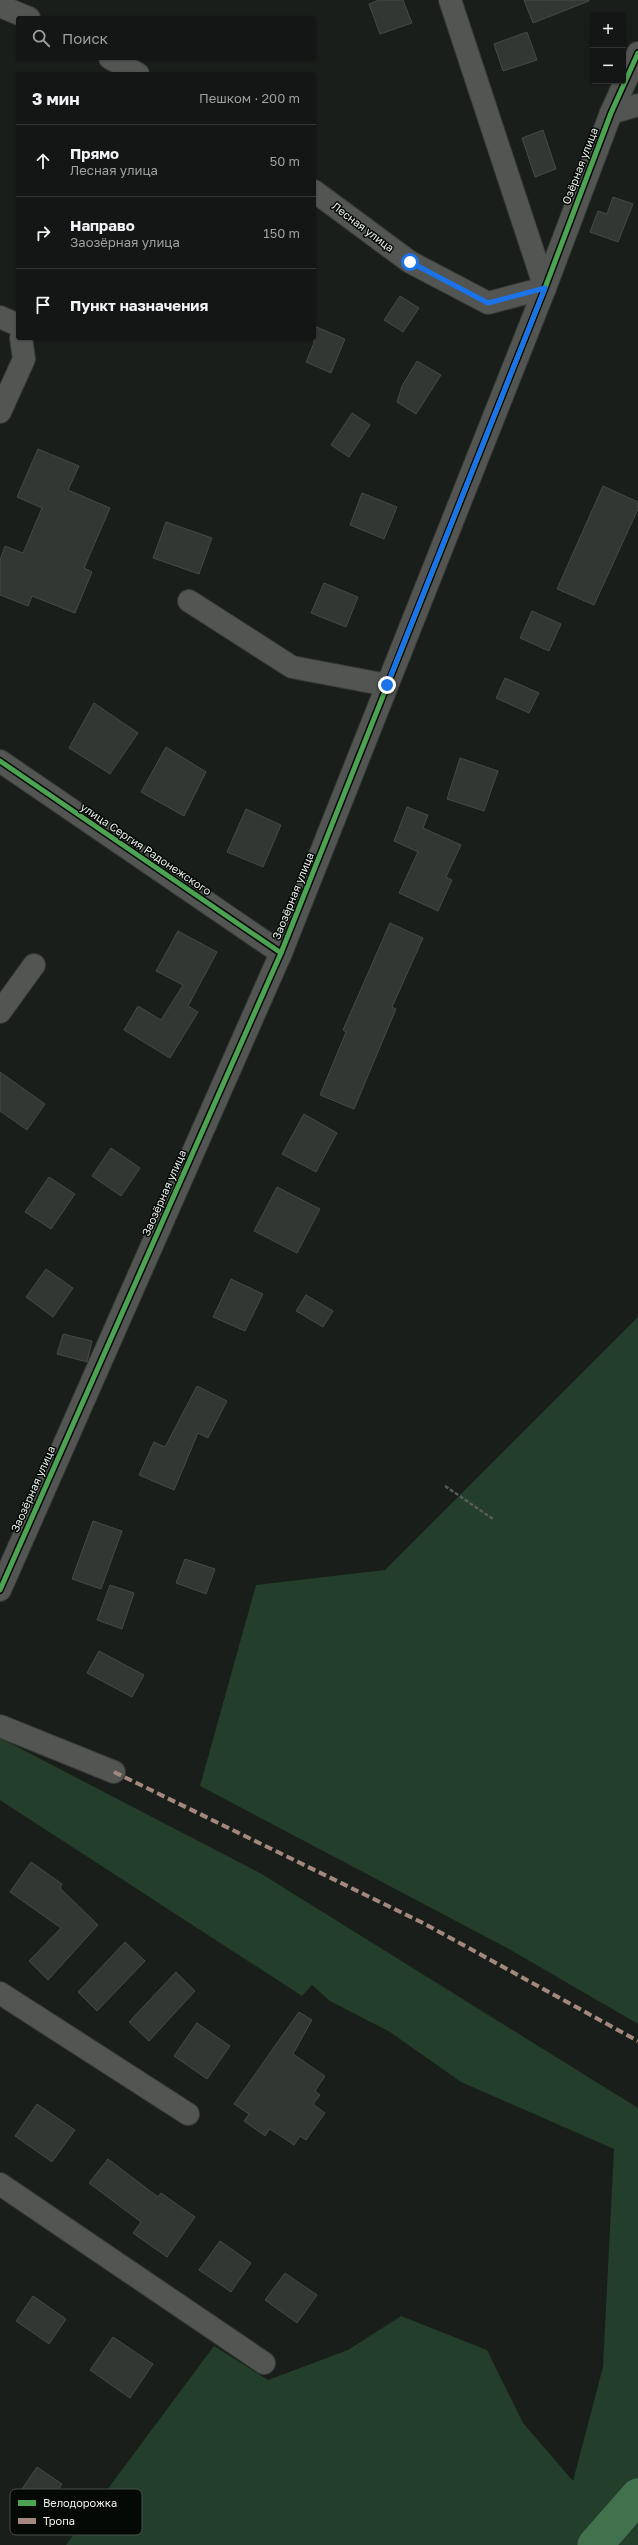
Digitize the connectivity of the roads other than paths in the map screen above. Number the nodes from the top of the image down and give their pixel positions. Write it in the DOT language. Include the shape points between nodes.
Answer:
graph roads {
  1 [pos="450,0"];
  2 [pos="0,6"];
  3 [pos="24,16"];
  4 [pos="638,53"];
  5 [pos="114,60"];
  6 [pos="134,72"];
  7 [pos="638,105"];
  8 [pos="611,113"];
  9 [pos="316,192"];
  10 [pos="545,288"];
  11 [pos="0,317"];
  12 [pos="16,324"];
  13 [pos="21,340"];
  14 [pos="0,412"];
  15 [pos="189,601"];
  16 [pos="387,685"];
  17 [pos="0,761"];
  18 [pos="281,952"];
  19 [pos="34,966"];
  20 [pos="0,1012"];
  21 [pos="0,1590"];
  22 [pos="0,1726"];
  23 [pos="114,1772"];
  24 [pos="0,1993"];
  25 [pos="188,2114"];
  26 [pos="0,2184"];
  27 [pos="264,2363"];
  1 -- 10 [label="street"];
  2 -- 3 [label="street"];
  4 -- 8 [label="street, Озёрная улица"];
  5 -- 6 [label="street"];
  7 -- 8 [label="street"];
  8 -- 10 [label="street, Озёрная улица"];
  9 -- 10 [label="street, Лесная улица" via="410,262 488,303"];
  10 -- 16 [label="street, Заозёрная улица"];
  11 -- 12 [label="street"];
  13 -- 14 [label="street" via="24,359"];
  15 -- 16 [label="street" via="292,667"];
  16 -- 18 [label="street, Заозёрная улица"];
  17 -- 18 [label="street, улица Сергия Радонежского"];
  18 -- 21 [label="street, Заозёрная улица"];
  19 -- 20 [label="street"];
  22 -- 23 [label="street"];
  24 -- 25 [label="street"];
  26 -- 27 [label="street"];
}
